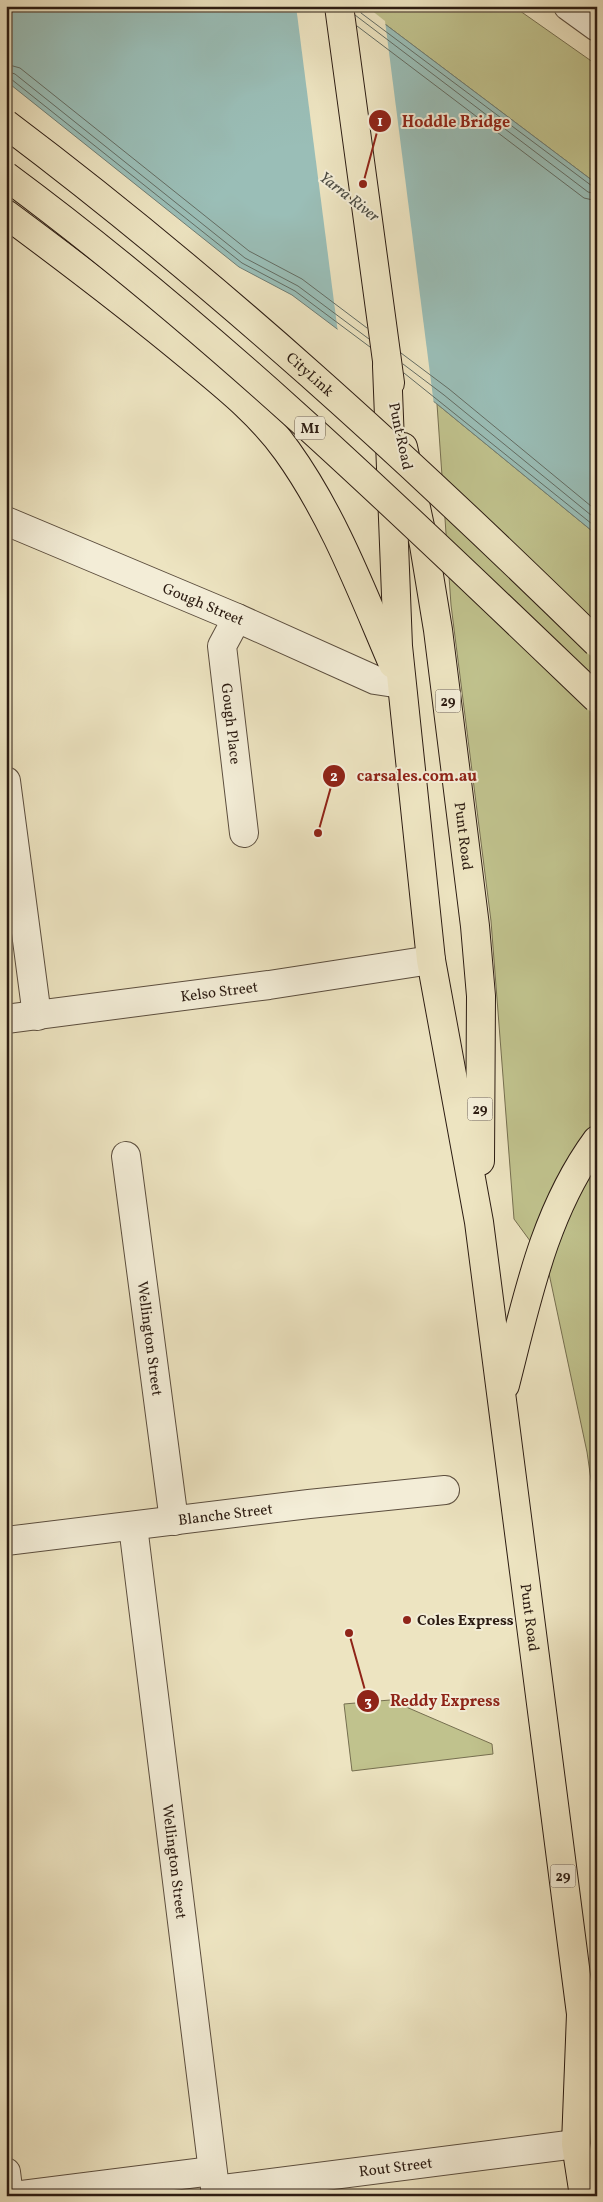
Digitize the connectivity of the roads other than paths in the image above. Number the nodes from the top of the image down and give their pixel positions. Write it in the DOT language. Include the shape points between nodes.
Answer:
graph roads {
  1 [pos="568,6"];
  2 [pos="340,8"];
  3 [pos="597,27"];
  4 [pos="6,124"];
  5 [pos="6,176"];
  6 [pos="6,214"];
  7 [pos="391,406"];
  8 [pos="6,521"];
  9 [pos="237,618"];
  10 [pos="597,643"];
  11 [pos="401,684"];
  12 [pos="597,699"];
  13 [pos="6,781"];
  14 [pos="244,833"];
  15 [pos="431,960"];
  16 [pos="37,1016"];
  17 [pos="6,1020"];
  18 [pos="597,1140"];
  19 [pos="126,1156"];
  20 [pos="479,1222"];
  21 [pos="501,1401"];
  22 [pos="445,1490"];
  23 [pos="174,1520"];
  24 [pos="133,1526"];
  25 [pos="6,1541"];
  26 [pos="581,2014"];
  27 [pos="597,2054"];
  28 [pos="576,2144"];
  29 [pos="6,2172"];
  30 [pos="214,2186"];
  31 [pos="9,2196"];
  32 [pos="14,2196"];
  33 [pos="584,2196"];
  1 -- 3 [label="street"];
  2 -- 7 [label="highway, Punt Road / 29"];
  4 -- 10 [label="highway, CityLink / M1, bridge" via="165,249 299,364 503,551"];
  5 -- 12 [label="highway, M1, bridge" via="58,214 241,366 385,496"];
  6 -- 11 [label="highway" via="150,324 249,407 270,430 298,468 332,529"];
  7 -- 11 [label="highway, Punt Road / 29"];
  7 -- 20 [label="highway, Punt Road / 29" via="424,545 437,621 475,926 481,996"];
  8 -- 9 [label="street, Gough Street"];
  9 -- 11 [label="street, Gough Street" via="375,680"];
  9 -- 14 [label="street, Gough Place" via="222,646"];
  11 -- 15 [label="highway, Punt Road / 29"];
  13 -- 16 [label="street"];
  15 -- 16 [label="street, Kelso Street"];
  15 -- 20 [label="highway, Punt Road / 29"];
  16 -- 17 [label="street, Kelso Street"];
  18 -- 21 [label="highway" via="566,1190 538,1258"];
  19 -- 23 [label="street, Wellington Street"];
  20 -- 21 [label="highway, Punt Road / 29"];
  21 -- 26 [label="highway, Punt Road / 29"];
  22 -- 23 [label="street, Blanche Street"];
  23 -- 24 [label="street, Blanche Street"];
  24 -- 25 [label="street, Blanche Street"];
  24 -- 30 [label="street, Wellington Street"];
  26 -- 27 [label="highway, Punt Road / 29"];
  26 -- 28 [label="highway, Punt Road / 29"];
  28 -- 30 [label="street, Rout Street"];
  28 -- 33 [label="highway, Punt Road / 29"];
  29 -- 31 [label="street"];
  30 -- 32 [label="street, Rout Street"];
}
